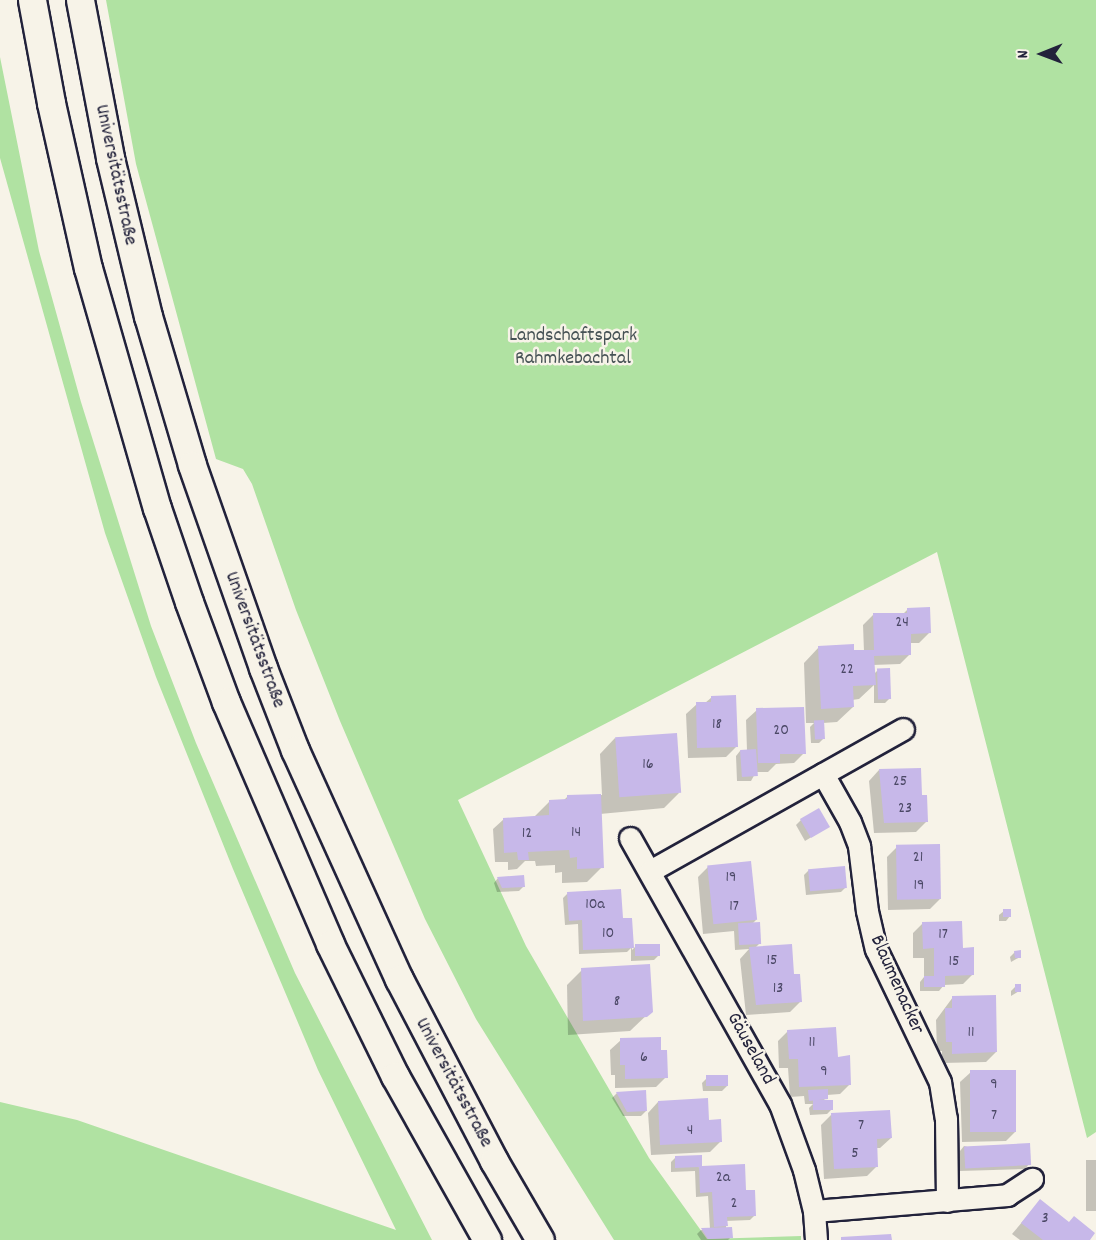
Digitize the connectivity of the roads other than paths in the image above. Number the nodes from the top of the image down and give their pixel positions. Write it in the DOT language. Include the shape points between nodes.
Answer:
graph roads {
  1 [pos="32,0"];
  2 [pos="80,0"];
  3 [pos="903,729"];
  4 [pos="823,774"];
  5 [pos="630,838"];
  6 [pos="650,871"];
  7 [pos="1032,1179"];
  8 [pos="947,1201"];
  9 [pos="814,1211"];
  10 [pos="487,1240"];
  11 [pos="540,1240"];
  12 [pos="816,1240"];
  1 -- 10 [label="street" via="88,268 157,508 189,602 226,702 330,944 395,1076"];
  2 -- 11 [label="street, Universitätsstraße" via="110,158 148,316 192,465 263,668 300,761 399,979"];
  3 -- 4 [label="street"];
  4 -- 6 [label="street"];
  4 -- 8 [label="street, Blaumenacker" via="859,846 868,920 876,949 940,1082 946,1118"];
  5 -- 6 [label="street, Gäuseland"];
  6 -- 9 [label="street, Gäuseland" via="780,1104"];
  7 -- 8 [label="street" via="1007,1196"];
  8 -- 9 [label="street"];
  9 -- 12 [label="street, Gäuseland"];
}
